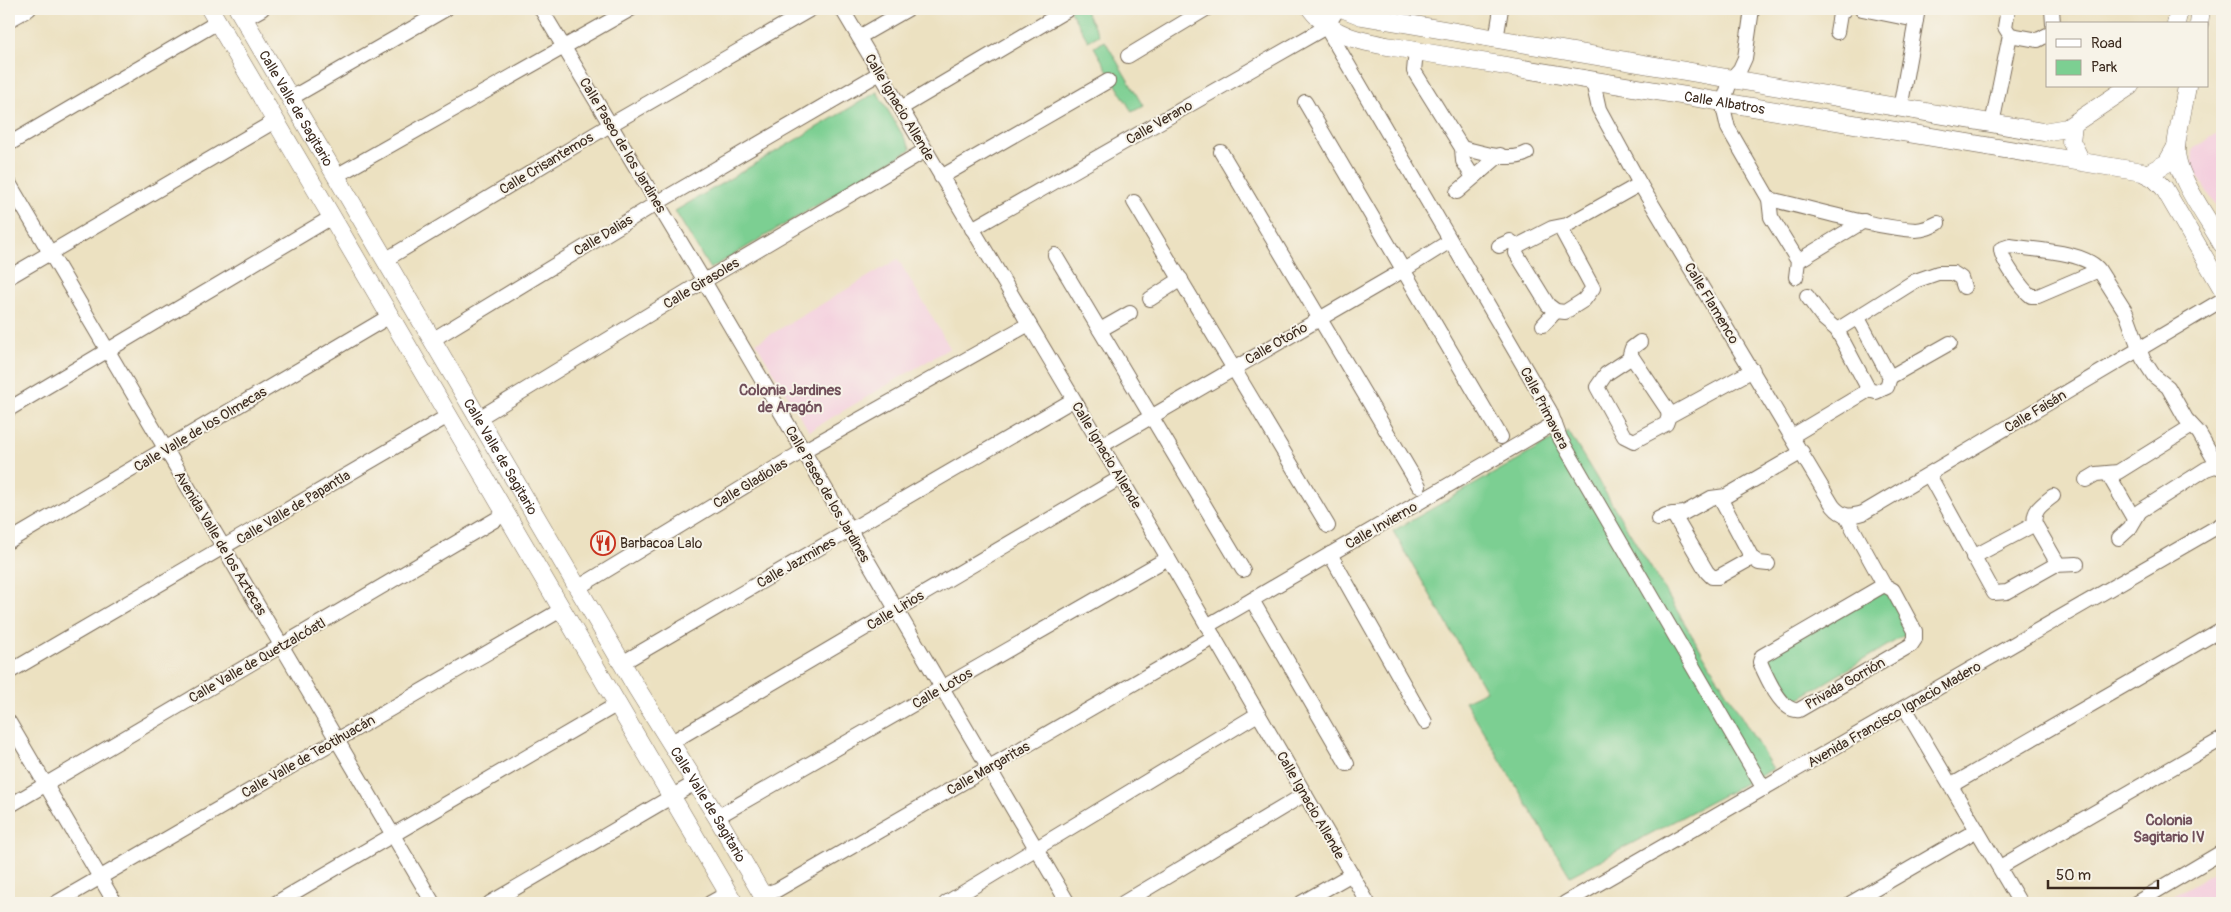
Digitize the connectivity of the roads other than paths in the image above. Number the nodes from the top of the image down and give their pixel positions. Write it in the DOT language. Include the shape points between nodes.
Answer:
graph roads {
  1 [pos="29,9"];
  2 [pos="262,9"];
  3 [pos="446,9"];
  4 [pos="541,9"];
  5 [pos="631,9"];
  6 [pos="811,9"];
  7 [pos="842,9"];
  8 [pos="908,9"];
  9 [pos="1206,9"];
  10 [pos="1311,9"];
  11 [pos="1338,9"];
  12 [pos="1344,9"];
  13 [pos="1502,9"];
  14 [pos="1752,9"];
  15 [pos="1845,9"];
  16 [pos="1862,9"];
  17 [pos="2008,9"];
  18 [pos="2052,9"];
  19 [pos="2179,9"];
  20 [pos="2202,9"];
  21 [pos="1067,10"];
  22 [pos="241,14"];
  23 [pos="1917,14"];
  24 [pos="214,16"];
  25 [pos="9,20"];
  26 [pos="2053,22"];
  27 [pos="2176,22"];
  28 [pos="2199,22"];
  29 [pos="1326,27"];
  30 [pos="1837,32"];
  31 [pos="2010,35"];
  32 [pos="2046,36"];
  33 [pos="859,37"];
  34 [pos="1496,40"];
  35 [pos="564,46"];
  36 [pos="1416,51"];
  37 [pos="1128,56"];
  38 [pos="880,73"];
  39 [pos="1731,79"];
  40 [pos="1108,81"];
  41 [pos="1593,82"];
  42 [pos="2127,88"];
  43 [pos="2187,88"];
  44 [pos="291,98"];
  45 [pos="1305,102"];
  46 [pos="1724,103"];
  47 [pos="901,108"];
  48 [pos="1900,109"];
  49 [pos="275,121"];
  50 [pos="1992,124"];
  51 [pos="610,125"];
  52 [pos="2073,125"];
  53 [pos="9,144"];
  54 [pos="2176,146"];
  55 [pos="1462,148"];
  56 [pos="926,150"];
  57 [pos="1221,152"];
  58 [pos="1527,153"];
  59 [pos="1500,156"];
  60 [pos="2081,161"];
  61 [pos="2148,174"];
  62 [pos="336,176"];
  63 [pos="942,177"];
  64 [pos="1473,177"];
  65 [pos="9,183"];
  66 [pos="1640,184"];
  67 [pos="1457,192"];
  68 [pos="1770,199"];
  69 [pos="657,202"];
  70 [pos="1134,202"];
  71 [pos="332,217"];
  72 [pos="1864,221"];
  73 [pos="1938,223"];
  74 [pos="1560,227"];
  75 [pos="972,229"];
  76 [pos="1450,241"];
  77 [pos="2222,244"];
  78 [pos="1499,246"];
  79 [pos="1517,246"];
  80 [pos="50,252"];
  81 [pos="1055,255"];
  82 [pos="385,260"];
  83 [pos="1798,260"];
  84 [pos="2099,270"];
  85 [pos="1402,271"];
  86 [pos="9,277"];
  87 [pos="1796,277"];
  88 [pos="1180,280"];
  89 [pos="704,281"];
  90 [pos="1964,287"];
  91 [pos="2222,288"];
  92 [pos="1807,296"];
  93 [pos="1150,299"];
  94 [pos="2222,300"];
  95 [pos="1130,312"];
  96 [pos="1556,312"];
  97 [pos="390,316"];
  98 [pos="1858,318"];
  99 [pos="1318,319"];
  100 [pos="1029,324"];
  101 [pos="1543,325"];
  102 [pos="1100,330"];
  103 [pos="1837,330"];
  104 [pos="432,340"];
  105 [pos="1640,342"];
  106 [pos="1950,343"];
  107 [pos="2140,349"];
  108 [pos="108,350"];
  109 [pos="1632,357"];
  110 [pos="1233,368"];
  111 [pos="1753,370"];
  112 [pos="1890,377"];
  113 [pos="1869,390"];
  114 [pos="1073,400"];
  115 [pos="9,409"];
  116 [pos="448,416"];
  117 [pos="1150,416"];
  118 [pos="1669,416"];
  119 [pos="479,418"];
  120 [pos="1555,423"];
  121 [pos="2192,426"];
  122 [pos="1792,436"];
  123 [pos="1501,437"];
  124 [pos="1101,446"];
  125 [pos="166,450"];
  126 [pos="803,451"];
  127 [pos="1802,452"];
  128 [pos="2219,467"];
  129 [pos="2108,474"];
  130 [pos="1929,475"];
  131 [pos="1120,478"];
  132 [pos="2086,480"];
  133 [pos="1419,486"];
  134 [pos="2053,496"];
  135 [pos="1720,498"];
  136 [pos="505,514"];
  137 [pos="1673,514"];
  138 [pos="1846,516"];
  139 [pos="1658,519"];
  140 [pos="2134,519"];
  141 [pos="2035,524"];
  142 [pos="2222,524"];
  143 [pos="1328,526"];
  144 [pos="849,531"];
  145 [pos="2119,538"];
  146 [pos="9,542"];
  147 [pos="223,548"];
  148 [pos="1330,554"];
  149 [pos="1973,557"];
  150 [pos="1168,558"];
  151 [pos="1752,558"];
  152 [pos="1768,564"];
  153 [pos="2058,564"];
  154 [pos="2077,564"];
  155 [pos="1243,570"];
  156 [pos="1884,585"];
  157 [pos="579,587"];
  158 [pos="1252,600"];
  159 [pos="895,609"];
  160 [pos="561,610"];
  161 [pos="2222,629"];
  162 [pos="1210,632"];
  163 [pos="282,646"];
  164 [pos="622,663"];
  165 [pos="9,672"];
  166 [pos="941,688"];
  167 [pos="616,705"];
  168 [pos="1905,708"];
  169 [pos="1258,714"];
  170 [pos="9,722"];
  171 [pos="1425,722"];
  172 [pos="2222,739"];
  173 [pos="335,740"];
  174 [pos="670,743"];
  175 [pos="1347,764"];
  176 [pos="988,768"];
  177 [pos="696,783"];
  178 [pos="45,784"];
  179 [pos="1952,785"];
  180 [pos="1764,789"];
  181 [pos="1305,794"];
  182 [pos="670,796"];
  183 [pos="9,806"];
  184 [pos="717,817"];
  185 [pos="1977,830"];
  186 [pos="392,835"];
  187 [pos="1035,848"];
  188 [pos="2222,852"];
  189 [pos="2000,867"];
  190 [pos="1352,874"];
  191 [pos="100,878"];
  192 [pos="731,898"];
  193 [pos="764,899"];
  194 [pos="56,903"];
  195 [pos="115,903"];
  196 [pos="276,903"];
  197 [pos="433,903"];
  198 [pos="490,903"];
  199 [pos="710,903"];
  200 [pos="946,903"];
  201 [pos="1068,903"];
  202 [pos="1123,903"];
  203 [pos="1301,903"];
  204 [pos="1368,903"];
  205 [pos="1564,903"];
  206 [pos="1851,903"];
  207 [pos="2020,903"];
  208 [pos="2136,903"];
  1 -- 25 [label="street"];
  2 -- 22 [label="street"];
  3 -- 44 [label="street"];
  4 -- 35 [label="street, Calle Paseo de los Jardines"];
  5 -- 35 [label="street"];
  6 -- 51 [label="street, Calle Crisantemos"];
  7 -- 33 [label="street, Calle Ignacio Allende"];
  8 -- 33 [label="street"];
  9 -- 37 [label="street"];
  10 -- 29 [label="street, Calle Albatros"];
  11 -- 29 [label="street, Calle Verano"];
  12 -- 34 [label="street, Calle Albatros" via="1362,16"];
  13 -- 34 [label="street"];
  14 -- 39 [label="street" via="1745,58"];
  15 -- 30 [label="street" via="1840,14"];
  16 -- 23 [label="street"];
  17 -- 31 [label="street" via="2005,27"];
  18 -- 26 [label="street"];
  19 -- 27 [label="street"];
  20 -- 28 [label="street"];
  21 -- 47 [label="street"];
  22 -- 44 [label="street, Calle Valle de Sagitario"];
  23 -- 48 [label="street"];
  24 -- 49 [label="street, Calle Valle de Sagitario"];
  24 -- 53 [label="street"];
  29 -- 36 [label="street, Calle Albatros" via="1358,40"];
  29 -- 75 [label="street, Calle Verano"];
  29 -- 76 [label="street, Calle Primavera"];
  31 -- 32 [label="street" via="2038,40"];
  31 -- 50 [label="street"];
  33 -- 38 [label="street, Calle Ignacio Allende"];
  34 -- 39 [label="street, Calle Albatros"];
  35 -- 51 [label="street, Calle Paseo de los Jardines"];
  35 -- 62 [label="street"];
  36 -- 41 [label="street, Calle Albatros"];
  36 -- 55 [label="street" via="1414,71"];
  38 -- 47 [label="street, Calle Ignacio Allende"];
  38 -- 69 [label="street, Calle Dalias"];
  39 -- 46 [label="street"];
  39 -- 48 [label="street, Calle Albatros"];
  40 -- 63 [label="street"];
  41 -- 46 [label="street, Calle Albatros"];
  41 -- 66 [label="street, Calle Flamenco" via="1599,109"];
  42 -- 52 [label="street, Calle Albatros"];
  43 -- 54 [label="street"];
  44 -- 62 [label="street, Calle Valle de Sagitario"];
  45 -- 85 [label="street"];
  46 -- 60 [label="street, Calle Albatros"];
  46 -- 68 [label="street" via="1728,128"];
  47 -- 56 [label="street, Calle Ignacio Allende"];
  48 -- 50 [label="street, Calle Albatros"];
  49 -- 71 [label="street, Calle Valle de Sagitario"];
  49 -- 80 [label="street"];
  50 -- 52 [label="street, Calle Albatros" via="2043,132 2060,131"];
  51 -- 69 [label="street, Calle Paseo de los Jardines"];
  51 -- 82 [label="street, Calle Crisantemos"];
  52 -- 60 [label="street" via="2071,141"];
  54 -- 61 [label="street" via="2167,163"];
  54 -- 77 [label="street" via="2185,179"];
  55 -- 59 [label="street"];
  55 -- 64 [label="street" via="1463,161"];
  56 -- 63 [label="street, Calle Ignacio Allende"];
  56 -- 89 [label="street, Calle Girasoles"];
  57 -- 99 [label="street"];
  58 -- 59 [label="street" via="1516,158"];
  59 -- 64 [label="street"];
  60 -- 61 [label="street, Calle Albatros"];
  61 -- 91 [label="street" via="2164,188"];
  62 -- 82 [label="street, Calle Valle de Sagitario"];
  63 -- 75 [label="street, Calle Ignacio Allende"];
  64 -- 67 [label="street"];
  65 -- 80 [label="street, Avenida Valle de los Aztecas"];
  66 -- 74 [label="street"];
  66 -- 111 [label="street, Calle Flamenco"];
  68 -- 72 [label="street"];
  68 -- 83 [label="street" via="1771,217"];
  69 -- 89 [label="street, Calle Paseo de los Jardines"];
  69 -- 104 [label="street, Calle Dalias"];
  70 -- 88 [label="street"];
  71 -- 97 [label="street, Calle Valle de Sagitario"];
  71 -- 108 [label="street"];
  72 -- 73 [label="street" via="1915,230"];
  72 -- 83 [label="street"];
  74 -- 79 [label="street"];
  74 -- 96 [label="street" via="1592,288 1584,300 1565,312"];
  75 -- 100 [label="street, Calle Ignacio Allende"];
  76 -- 85 [label="street, Calle Otoño"];
  76 -- 120 [label="street, Calle Primavera"];
  78 -- 79 [label="street" via="1510,241"];
  79 -- 96 [label="street" via="1516,253 1548,305"];
  80 -- 86 [label="street"];
  80 -- 108 [label="street, Avenida Valle de los Aztecas"];
  81 -- 102 [label="street"];
  82 -- 104 [label="street, Calle Valle de Sagitario"];
  83 -- 87 [label="street"];
  84 -- 84 [label="street" via="2084,258 2010,246 2001,249 2002,257 2031,296"];
  84 -- 107 [label="street" via="2126,311"];
  85 -- 99 [label="street, Calle Otoño"];
  85 -- 123 [label="street"];
  88 -- 93 [label="street"];
  88 -- 110 [label="street"];
  89 -- 119 [label="street, Calle Girasoles"];
  89 -- 126 [label="street, Calle Paseo de los Jardines"];
  90 -- 98 [label="street" via="1956,274 1931,275"];
  92 -- 103 [label="street"];
  94 -- 107 [label="street, Calle Faisán"];
  95 -- 102 [label="street"];
  96 -- 101 [label="street"];
  97 -- 116 [label="street, Calle Valle de Sagitario"];
  97 -- 125 [label="street, Calle Valle de los Olmecas"];
  98 -- 103 [label="street"];
  98 -- 112 [label="street"];
  99 -- 110 [label="street, Calle Otoño"];
  99 -- 133 [label="street"];
  100 -- 114 [label="street, Calle Ignacio Allende"];
  100 -- 126 [label="street, Calle Gladiolas"];
  102 -- 117 [label="street"];
  103 -- 113 [label="street"];
  104 -- 119 [label="street, Calle Valle de Sagitario"];
  105 -- 109 [label="street" via="1630,351"];
  106 -- 112 [label="street"];
  107 -- 121 [label="street" via="2149,370 2168,387"];
  107 -- 130 [label="street, Calle Faisán"];
  108 -- 115 [label="street"];
  108 -- 125 [label="street, Avenida Valle de los Aztecas"];
  109 -- 118 [label="street"];
  109 -- 118 [label="street" via="1606,374 1597,387 1624,436 1638,441 1666,424"];
  110 -- 117 [label="street, Calle Otoño"];
  110 -- 143 [label="street"];
  111 -- 118 [label="street"];
  111 -- 122 [label="street, Calle Flamenco"];
  112 -- 113 [label="street" via="1890,383 1884,388 1876,392"];
  113 -- 122 [label="street"];
  114 -- 124 [label="street, Calle Ignacio Allende"];
  114 -- 144 [label="street, Calle Jazmines"];
  116 -- 136 [label="street, Calle Valle de Sagitario"];
  116 -- 147 [label="street, Calle Valle de Papantla"];
  117 -- 124 [label="street, Calle Otoño"];
  117 -- 155 [label="street"];
  119 -- 157 [label="street, Calle Valle de Sagitario"];
  120 -- 148 [label="street, Calle Invierno"];
  120 -- 180 [label="street, Calle Primavera" via="1560,438"];
  121 -- 128 [label="street"];
  121 -- 129 [label="street" via="2118,472"];
  122 -- 127 [label="street, Calle Flamenco"];
  124 -- 131 [label="street, Calle Ignacio Allende"];
  125 -- 146 [label="street, Calle Valle de los Olmecas"];
  125 -- 147 [label="street, Avenida Valle de los Aztecas"];
  126 -- 144 [label="street, Calle Paseo de los Jardines"];
  126 -- 157 [label="street, Calle Gladiolas"];
  127 -- 135 [label="street"];
  127 -- 138 [label="street, Calle Flamenco" via="1833,506"];
  128 -- 140 [label="street" via="2206,469 2140,510"];
  129 -- 132 [label="street" via="2096,474"];
  129 -- 140 [label="street"];
  130 -- 138 [label="street, Calle Faisán" via="1863,513"];
  130 -- 149 [label="street"];
  131 -- 150 [label="street, Calle Ignacio Allende"];
  131 -- 159 [label="street, Calle Lirios"];
  134 -- 141 [label="street" via="2037,509"];
  135 -- 137 [label="street" via="1706,500"];
  135 -- 151 [label="street"];
  136 -- 160 [label="street, Calle Valle de Sagitario"];
  136 -- 163 [label="street, Calle Valle de Quetzalcóatl"];
  137 -- 139 [label="street"];
  137 -- 151 [label="street" via="1712,577 1718,577"];
  138 -- 156 [label="street, Privada Gorrión"];
  140 -- 145 [label="street"];
  141 -- 149 [label="street"];
  141 -- 153 [label="street"];
  142 -- 168 [label="street, Avenida Francisco Ignacio Madero"];
  144 -- 159 [label="street, Calle Paseo de los Jardines"];
  144 -- 164 [label="street, Calle Jazmines"];
  147 -- 163 [label="street, Avenida Valle de los Aztecas"];
  147 -- 165 [label="street, Calle Valle de Papantla"];
  148 -- 158 [label="street, Calle Invierno"];
  148 -- 171 [label="street"];
  149 -- 153 [label="street" via="1992,590 1998,594"];
  150 -- 162 [label="street, Calle Ignacio Allende"];
  150 -- 166 [label="street, Calle Lotos"];
  151 -- 152 [label="street"];
  153 -- 154 [label="street"];
  156 -- 156 [label="street, Privada Gorrión" via="1893,590 1915,631 1913,643 1800,710 1786,707 1760,662 1762,656"];
  157 -- 164 [label="street, Calle Valle de Sagitario"];
  158 -- 162 [label="street, Calle Invierno"];
  158 -- 175 [label="street"];
  159 -- 166 [label="street, Calle Paseo de los Jardines"];
  159 -- 174 [label="street, Calle Lirios"];
  160 -- 167 [label="street, Calle Valle de Sagitario"];
  160 -- 173 [label="street, Calle Valle de Teotihuacán"];
  161 -- 179 [label="street"];
  162 -- 169 [label="street, Calle Ignacio Allende"];
  162 -- 176 [label="street, Calle Margaritas"];
  163 -- 173 [label="street, Avenida Valle de los Aztecas"];
  163 -- 178 [label="street, Calle Valle de Quetzalcóatl"];
  164 -- 174 [label="street, Calle Valle de Sagitario"];
  166 -- 176 [label="street, Calle Paseo de los Jardines"];
  166 -- 184 [label="street, Calle Lotos"];
  167 -- 182 [label="street, Calle Valle de Sagitario"];
  167 -- 186 [label="street"];
  168 -- 179 [label="street"];
  168 -- 180 [label="street, Avenida Francisco Ignacio Madero"];
  169 -- 181 [label="street, Calle Ignacio Allende"];
  169 -- 187 [label="street"];
  170 -- 178 [label="street"];
  172 -- 189 [label="street"];
  173 -- 186 [label="street, Avenida Valle de los Aztecas"];
  173 -- 191 [label="street, Calle Valle de Teotihuacán"];
  174 -- 177 [label="street, Calle Valle de Sagitario"];
  176 -- 187 [label="street, Calle Paseo de los Jardines"];
  176 -- 193 [label="street, Calle Margaritas"];
  177 -- 182 [label="street"];
  177 -- 184 [label="street, Calle Valle de Sagitario"];
  178 -- 183 [label="street, Calle Valle de Quetzalcóatl"];
  178 -- 191 [label="street"];
  179 -- 185 [label="street"];
  180 -- 205 [label="street, Avenida Francisco Ignacio Madero"];
  181 -- 190 [label="street, Calle Ignacio Allende"];
  181 -- 202 [label="street"];
  182 -- 192 [label="street, Calle Valle de Sagitario"];
  182 -- 198 [label="street"];
  184 -- 193 [label="street, Calle Valle de Sagitario"];
  185 -- 189 [label="street"];
  185 -- 206 [label="street"];
  186 -- 196 [label="street"];
  186 -- 197 [label="street, Avenida Valle de los Aztecas"];
  187 -- 200 [label="street"];
  187 -- 201 [label="street, Calle Paseo de los Jardines"];
  188 -- 208 [label="street"];
  189 -- 207 [label="street"];
  190 -- 203 [label="street"];
  190 -- 204 [label="street, Calle Ignacio Allende"];
  191 -- 194 [label="street, Calle Valle de Teotihuacán"];
  191 -- 195 [label="street"];
  192 -- 199 [label="street"];
}
